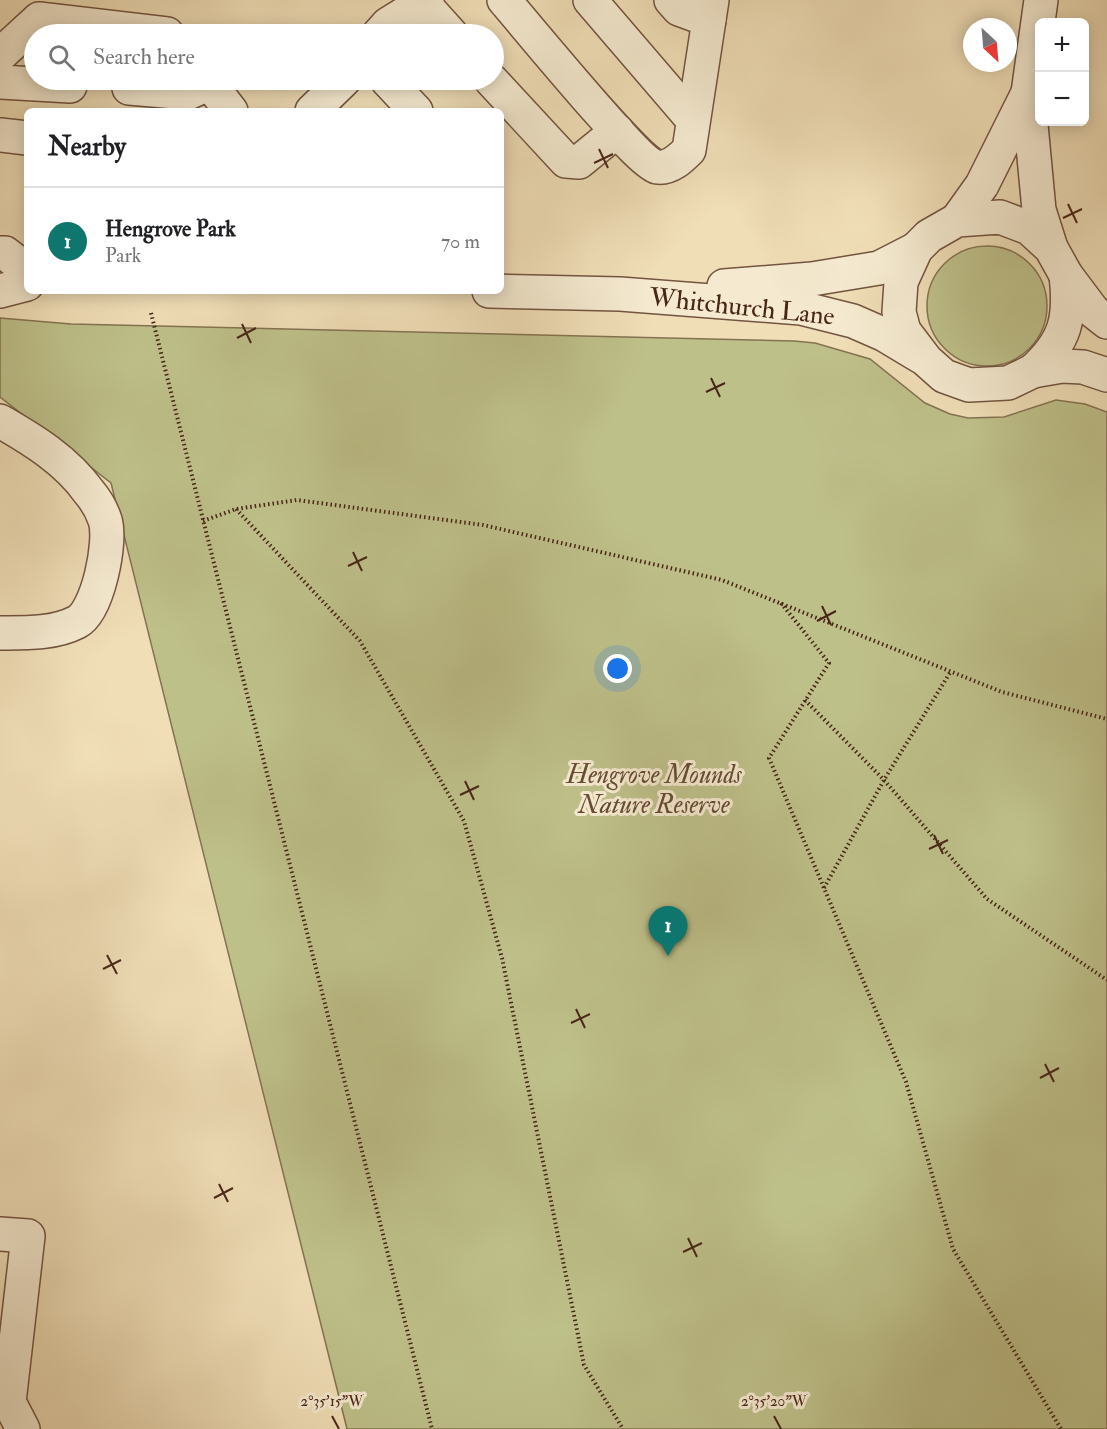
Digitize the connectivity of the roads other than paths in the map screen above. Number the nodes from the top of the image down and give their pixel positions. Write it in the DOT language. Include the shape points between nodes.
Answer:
graph roads {
  1 [pos="504,0"];
  2 [pos="590,0"];
  3 [pos="671,0"];
  4 [pos="1041,0"];
  5 [pos="425,1"];
  6 [pos="710,10"];
  7 [pos="34,24"];
  8 [pos="82,24"];
  9 [pos="388,24"];
  10 [pos="443,24"];
  11 [pos="24,33"];
  12 [pos="0,55"];
  13 [pos="0,82"];
  14 [pos="24,83"];
  15 [pos="153,90"];
  16 [pos="193,90"];
  17 [pos="216,90"];
  18 [pos="396,90"];
  19 [pos="500,90"];
  20 [pos="1028,93"];
  21 [pos="229,108"];
  22 [pos="413,108"];
  23 [pos="693,120"];
  24 [pos="617,131"];
  25 [pos="0,135"];
  26 [pos="24,138"];
  27 [pos="957,220"];
  28 [pos="916,249"];
  29 [pos="0,253"];
  30 [pos="1058,262"];
  31 [pos="24,268"];
  32 [pos="24,285"];
  33 [pos="0,291"];
  34 [pos="504,291"];
  35 [pos="620,294"];
  36 [pos="1107,322"];
  37 [pos="926,360"];
  38 [pos="1033,371"];
  39 [pos="1107,375"];
  40 [pos="0,421"];
  41 [pos="0,633"];
  42 [pos="0,1234"];
  43 [pos="5,1370"];
  44 [pos="23,1429"];
  1 -- 24 [label="street"];
  2 -- 23 [label="street"];
  3 -- 6 [label="street" via="679,9"];
  4 -- 20 [label="street"];
  5 -- 9 [label="street"];
  5 -- 10 [label="street"];
  6 -- 23 [label="street"];
  7 -- 8 [label="street" via="39,19"];
  11 -- 12 [label="street"];
  13 -- 14 [label="street"];
  15 -- 16 [label="street" via="188,93"];
  17 -- 21 [label="street"];
  18 -- 22 [label="street"];
  19 -- 24 [label="street" via="566,161 579,162"];
  20 -- 27 [label="street" via="982,185"];
  20 -- 30 [label="street" via="1039,210"];
  23 -- 24 [label="street" via="689,150 677,161 660,167 650,164"];
  25 -- 26 [label="street"];
  27 -- 28 [label="street, Whitchurch Lane" via="929,236"];
  27 -- 30 [label="street, Whitchurch Lane" via="1000,217 1029,228"];
  28 -- 35 [label="street, Whitchurch Lane" via="879,268 812,279"];
  28 -- 37 [label="street, Whitchurch Lane" via="901,282 899,312 904,331"];
  29 -- 31 [label="street"];
  30 -- 36 [label="street, Whitchurch Lane" via="1094,311"];
  30 -- 38 [label="street, Whitchurch Lane" via="1069,305 1064,331 1050,355"];
  32 -- 33 [label="street"];
  34 -- 35 [label="street, Whitchurch Lane"];
  35 -- 37 [label="street, Whitchurch Lane" via="801,308 853,321"];
  37 -- 38 [label="street, Whitchurch Lane" via="944,376 969,385 1008,383"];
  38 -- 39 [label="street, Whitchurch Lane" via="1083,367"];
  40 -- 41 [label="street" via="44,447 89,491 105,521 104,561 94,599 78,622 38,633"];
  42 -- 43 [label="street" via="27,1236"];
  43 -- 44 [label="street" via="9,1402"];
}
